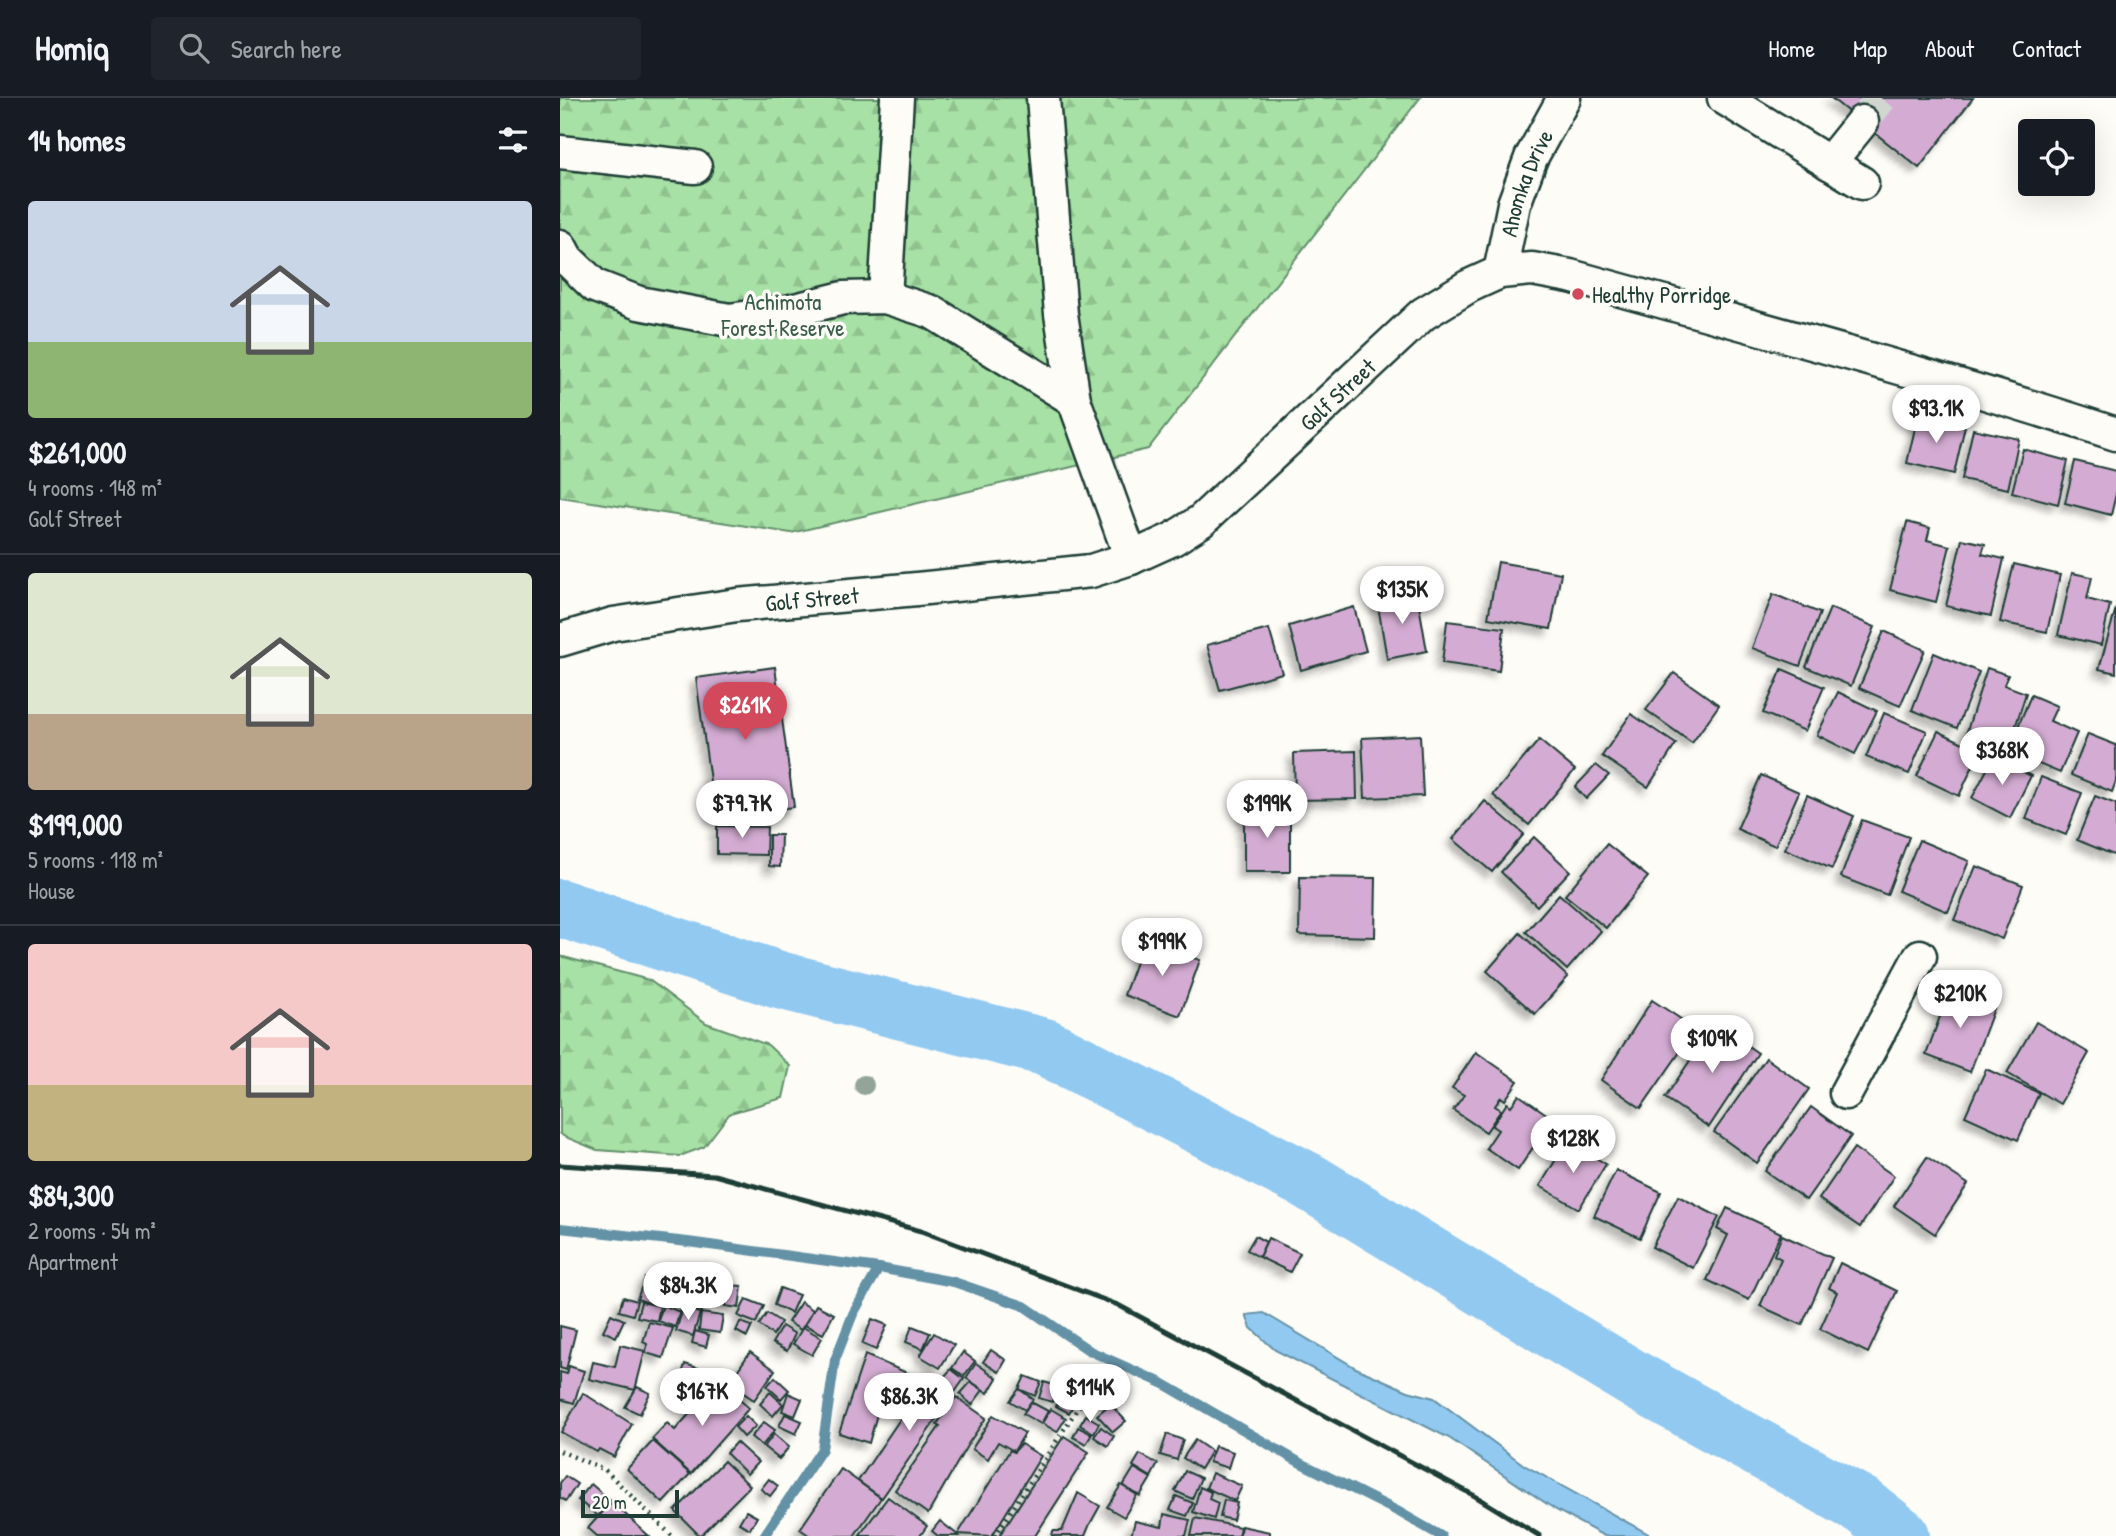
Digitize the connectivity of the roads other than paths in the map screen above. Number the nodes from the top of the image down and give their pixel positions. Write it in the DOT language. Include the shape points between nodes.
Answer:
graph roads {
  1 [pos="897,98"];
  2 [pos="1043,98"];
  3 [pos="1564,98"];
  4 [pos="1724,98"];
  5 [pos="1862,122"];
  6 [pos="560,152"];
  7 [pos="1829,163"];
  8 [pos="695,167"];
  9 [pos="1862,183"];
  10 [pos="560,246"];
  11 [pos="1500,272"];
  12 [pos="885,297"];
  13 [pos="1074,400"];
  14 [pos="2116,434"];
  15 [pos="1131,558"];
  16 [pos="560,640"];
  17 [pos="1920,956"];
  18 [pos="1846,1093"];
  1 -- 12 [label="street"];
  2 -- 13 [label="street" via="1061,314"];
  3 -- 11 [label="street, Ahomka Drive" via="1531,158 1514,204"];
  4 -- 7 [label="street"];
  5 -- 7 [label="street"];
  6 -- 8 [label="street"];
  7 -- 9 [label="street"];
  10 -- 12 [label="street" via="595,286 639,303 729,320 843,298"];
  11 -- 14 [label="street, Golf Street" via="1532,269 1570,276 1805,339"];
  11 -- 15 [label="street, Golf Street" via="1423,314 1201,521"];
  12 -- 13 [label="street" via="932,312"];
  13 -- 15 [label="street"];
  15 -- 16 [label="street, Golf Street" via="1091,571 737,605 613,624"];
  17 -- 18 [label="street"];
}
